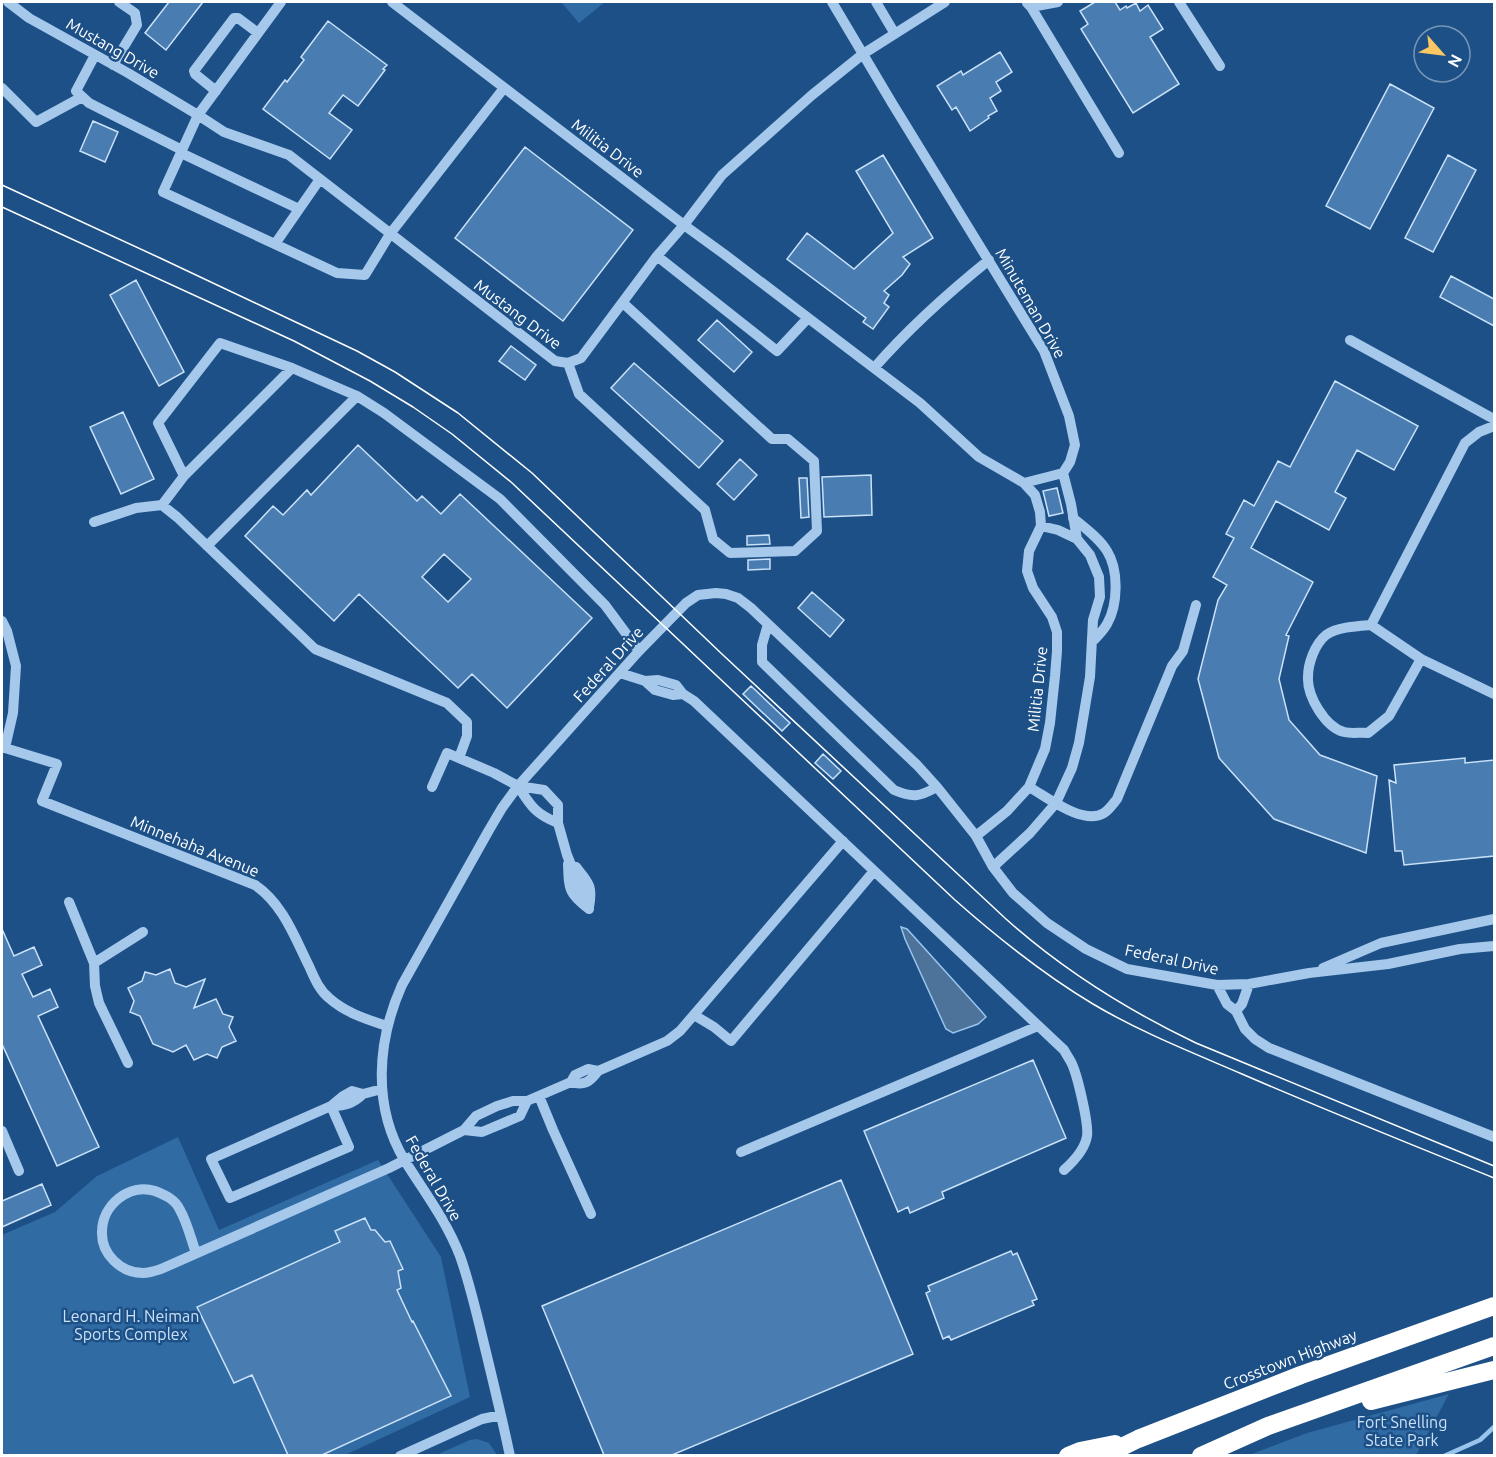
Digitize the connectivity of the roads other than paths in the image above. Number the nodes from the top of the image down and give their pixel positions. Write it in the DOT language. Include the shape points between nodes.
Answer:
graph roads {
  1 [pos="8,2"];
  2 [pos="119,2"];
  3 [pos="280,2"];
  4 [pos="392,2"];
  5 [pos="832,2"];
  6 [pos="876,2"];
  7 [pos="945,2"];
  8 [pos="1058,2"];
  9 [pos="1179,2"];
  10 [pos="1028,4"];
  11 [pos="258,33"];
  12 [pos="895,34"];
  13 [pos="863,54"];
  14 [pos="95,55"];
  15 [pos="113,65"];
  16 [pos="1220,66"];
  17 [pos="2,88"];
  18 [pos="504,88"];
  19 [pos="216,91"];
  20 [pos="82,97"];
  21 [pos="198,115"];
  22 [pos="181,152"];
  23 [pos="1119,153"];
  24 [pos="320,179"];
  25 [pos="299,208"];
  26 [pos="684,225"];
  27 [pos="390,234"];
  28 [pos="275,244"];
  29 [pos="657,256"];
  30 [pos="989,260"];
  31 [pos="623,303"];
  32 [pos="808,318"];
  33 [pos="1350,340"];
  34 [pos="568,363"];
  35 [pos="292,368"];
  36 [pos="874,368"];
  37 [pos="357,396"];
  38 [pos="1494,419"];
  39 [pos="1494,426"];
  40 [pos="1064,473"];
  41 [pos="183,476"];
  42 [pos="1024,483"];
  43 [pos="162,505"];
  44 [pos="1073,518"];
  45 [pos="94,522"];
  46 [pos="1041,526"];
  47 [pos="1077,539"];
  48 [pos="207,546"];
  49 [pos="1196,605"];
  50 [pos="2,621"];
  51 [pos="768,624"];
  52 [pos="1371,625"];
  53 [pos="5,640"];
  54 [pos="1092,643"];
  55 [pos="639,651"];
  56 [pos="1422,659"];
  57 [pos="620,673"];
  58 [pos="1494,694"];
  59 [pos="3,748"];
  60 [pos="459,758"];
  61 [pos="518,786"];
  62 [pos="432,787"];
  63 [pos="937,787"];
  64 [pos="1029,787"];
  65 [pos="1056,803"];
  66 [pos="558,823"];
  67 [pos="976,836"];
  68 [pos="843,841"];
  69 [pos="567,855"];
  70 [pos="993,867"];
  71 [pos="874,871"];
  72 [pos="69,902"];
  73 [pos="1494,919"];
  74 [pos="143,932"];
  75 [pos="1494,946"];
  76 [pos="94,963"];
  77 [pos="1309,973"];
  78 [pos="1249,984"];
  79 [pos="1217,985"];
  80 [pos="1236,1011"];
  81 [pos="694,1015"];
  82 [pos="387,1026"];
  83 [pos="1038,1026"];
  84 [pos="128,1064"];
  85 [pos="382,1089"];
  86 [pos="539,1096"];
  87 [pos="528,1101"];
  88 [pos="330,1106"];
  89 [pos="464,1130"];
  90 [pos="2,1131"];
  91 [pos="1494,1137"];
  92 [pos="741,1152"];
  93 [pos="405,1160"];
  94 [pos="1064,1170"];
  95 [pos="19,1171"];
  96 [pos="591,1214"];
  97 [pos="196,1253"];
  98 [pos="1494,1306"];
  99 [pos="1494,1346"];
  100 [pos="1494,1370"];
  101 [pos="501,1415"];
  102 [pos="1268,1426"];
  103 [pos="1138,1439"];
  104 [pos="400,1455"];
  105 [pos="510,1455"];
  106 [pos="1068,1455"];
  107 [pos="1102,1455"];
  108 [pos="1201,1455"];
  1 -- 14 [label="street, Mustang Drive"];
  2 -- 15 [label="street" via="135,13 137,25"];
  3 -- 11 [label="street"];
  4 -- 18 [label="street, Militia Drive"];
  5 -- 13 [label="street, Minuteman Drive"];
  6 -- 12 [label="street"];
  7 -- 12 [label="street, Mustang Drive"];
  8 -- 10 [label="street"];
  9 -- 16 [label="street"];
  10 -- 23 [label="street"];
  11 -- 19 [label="street"];
  11 -- 19 [label="street" via="234,18 194,71"];
  12 -- 13 [label="street, Mustang Drive"];
  13 -- 26 [label="street, Mustang Drive" via="722,175"];
  13 -- 30 [label="street, Minuteman Drive"];
  14 -- 15 [label="street, Mustang Drive"];
  14 -- 20 [label="street" via="76,91"];
  15 -- 21 [label="street, Mustang Drive"];
  17 -- 20 [label="street" via="36,122"];
  18 -- 26 [label="street, Militia Drive"];
  18 -- 27 [label="street"];
  19 -- 21 [label="street"];
  20 -- 22 [label="street"];
  21 -- 22 [label="street"];
  21 -- 24 [label="street, Mustang Drive" via="224,132 289,155"];
  22 -- 25 [label="street"];
  22 -- 28 [label="street" via="163,192"];
  24 -- 25 [label="street"];
  24 -- 27 [label="street, Mustang Drive"];
  25 -- 28 [label="street"];
  26 -- 29 [label="street, Mustang Drive"];
  26 -- 32 [label="street, Militia Drive"];
  27 -- 28 [label="street" via="365,275 337,273"];
  27 -- 34 [label="street, Mustang Drive" via="555,361"];
  29 -- 31 [label="street, Mustang Drive"];
  29 -- 32 [label="street" via="777,351"];
  30 -- 36 [label="street" via="930,310"];
  30 -- 40 [label="street, Minuteman Drive" via="1044,351 1069,416 1075,446"];
  31 -- 34 [label="street, Mustang Drive" via="582,358"];
  31 -- 34 [label="street" via="772,439 788,439 814,461 817,531 795,551 730,553 713,539 705,510 579,394"];
  32 -- 36 [label="street, Militia Drive"];
  33 -- 38 [label="street"];
  35 -- 37 [label="street"];
  35 -- 41 [label="street"];
  35 -- 41 [label="street" via="220,343 158,423"];
  36 -- 42 [label="street, Militia Drive" via="920,403 979,457"];
  37 -- 48 [label="street"];
  37 -- 55 [label="street" via="500,499 605,605"];
  39 -- 52 [label="street" via="1465,443"];
  40 -- 42 [label="street"];
  40 -- 44 [label="street"];
  41 -- 43 [label="street"];
  42 -- 46 [label="street, Militia Drive" via="1035,495"];
  43 -- 45 [label="street" via="136,508"];
  43 -- 48 [label="street"];
  44 -- 47 [label="street"];
  44 -- 54 [label="street" via="1108,552 1114,572 1116,596 1108,623"];
  46 -- 47 [label="street"];
  46 -- 64 [label="street, Militia Drive" via="1029,551 1027,571 1052,617 1058,651 1045,748"];
  47 -- 54 [label="street" via="1090,555 1099,577 1100,597"];
  48 -- 60 [label="street" via="315,649 447,704 467,723"];
  49 -- 65 [label="street" via="1183,651 1172,666 1117,799 1106,813 1097,817 1074,813"];
  50 -- 53 [label="street"];
  51 -- 55 [label="street, Federal Drive" via="738,598 716,593 698,595"];
  51 -- 63 [label="street, Federal Drive"];
  51 -- 63 [label="street" via="762,662 894,790 921,796"];
  52 -- 56 [label="street"];
  52 -- 56 [label="street" via="1347,627 1326,635 1312,654 1307,678 1314,702 1327,722 1344,732 1368,733 1389,716"];
  53 -- 59 [label="street" via="16,666 13,713"];
  54 -- 65 [label="street" via="1079,743"];
  55 -- 57 [label="street, Federal Drive"];
  56 -- 58 [label="street"];
  57 -- 61 [label="street, Federal Drive"];
  57 -- 68 [label="street" via="676,686"];
  59 -- 82 [label="street, Minnehaha Avenue" via="57,764 42,801 255,885 283,915 327,997 347,1012"];
  60 -- 61 [label="street"];
  60 -- 62 [label="street" via="447,753"];
  61 -- 66 [label="street" via="532,808"];
  61 -- 66 [label="street" via="544,790 558,805"];
  61 -- 82 [label="street, Federal Drive" via="402,985"];
  63 -- 67 [label="street, Federal Drive"];
  64 -- 65 [label="street"];
  64 -- 67 [label="street, Militia Drive" via="1007,812"];
  65 -- 70 [label="street"];
  66 -- 69 [label="street"];
  67 -- 70 [label="street, Federal Drive"];
  68 -- 71 [label="street"];
  68 -- 81 [label="street"];
  69 -- 69 [label="street" via="592,892 589,909 574,898 569,887"];
  70 -- 79 [label="street, Federal Drive" via="1013,893 1047,923 1086,949 1127,969"];
  71 -- 81 [label="street" via="731,1041"];
  71 -- 83 [label="street"];
  72 -- 76 [label="street"];
  73 -- 77 [label="street, Federal Drive" via="1381,944"];
  74 -- 76 [label="street"];
  75 -- 77 [label="street, Federal Drive"];
  76 -- 84 [label="street" via="99,1003"];
  77 -- 78 [label="street, Federal Drive"];
  78 -- 79 [label="street, Federal Drive"];
  78 -- 80 [label="street"];
  79 -- 80 [label="street" via="1227,1004"];
  80 -- 91 [label="street" via="1245,1029 1269,1047"];
  81 -- 86 [label="street" via="667,1041 598,1071 580,1085 571,1082"];
  82 -- 85 [label="street, Federal Drive"];
  83 -- 92 [label="street"];
  83 -- 94 [label="street" via="1072,1063 1088,1123 1082,1149"];
  85 -- 88 [label="street" via="363,1094 352,1091"];
  85 -- 93 [label="street, Federal Drive" via="388,1124"];
  86 -- 87 [label="street"];
  86 -- 96 [label="street"];
  87 -- 89 [label="street" via="513,1101 476,1116"];
  87 -- 89 [label="street" via="520,1116 483,1132"];
  88 -- 88 [label="street" via="211,1159 230,1198 349,1147"];
  89 -- 93 [label="street"];
  90 -- 95 [label="street"];
  93 -- 97 [label="street"];
  93 -- 101 [label="street, Federal Drive" via="440,1212 459,1255"];
  97 -- 97 [label="street" via="150,1272 126,1269 104,1248 101,1232 106,1215 116,1199 133,1190 148,1189 168,1196 180,1209"];
  98 -- 103 [label="highway, Crosstown Highway"];
  99 -- 102 [label="highway"];
  100 -- 102 [label="highway"];
  101 -- 104 [label="street"];
  101 -- 105 [label="street, Federal Drive"];
  102 -- 108 [label="highway"];
  103 -- 106 [label="highway"];
  103 -- 107 [label="highway, Crosstown Highway"];
}
